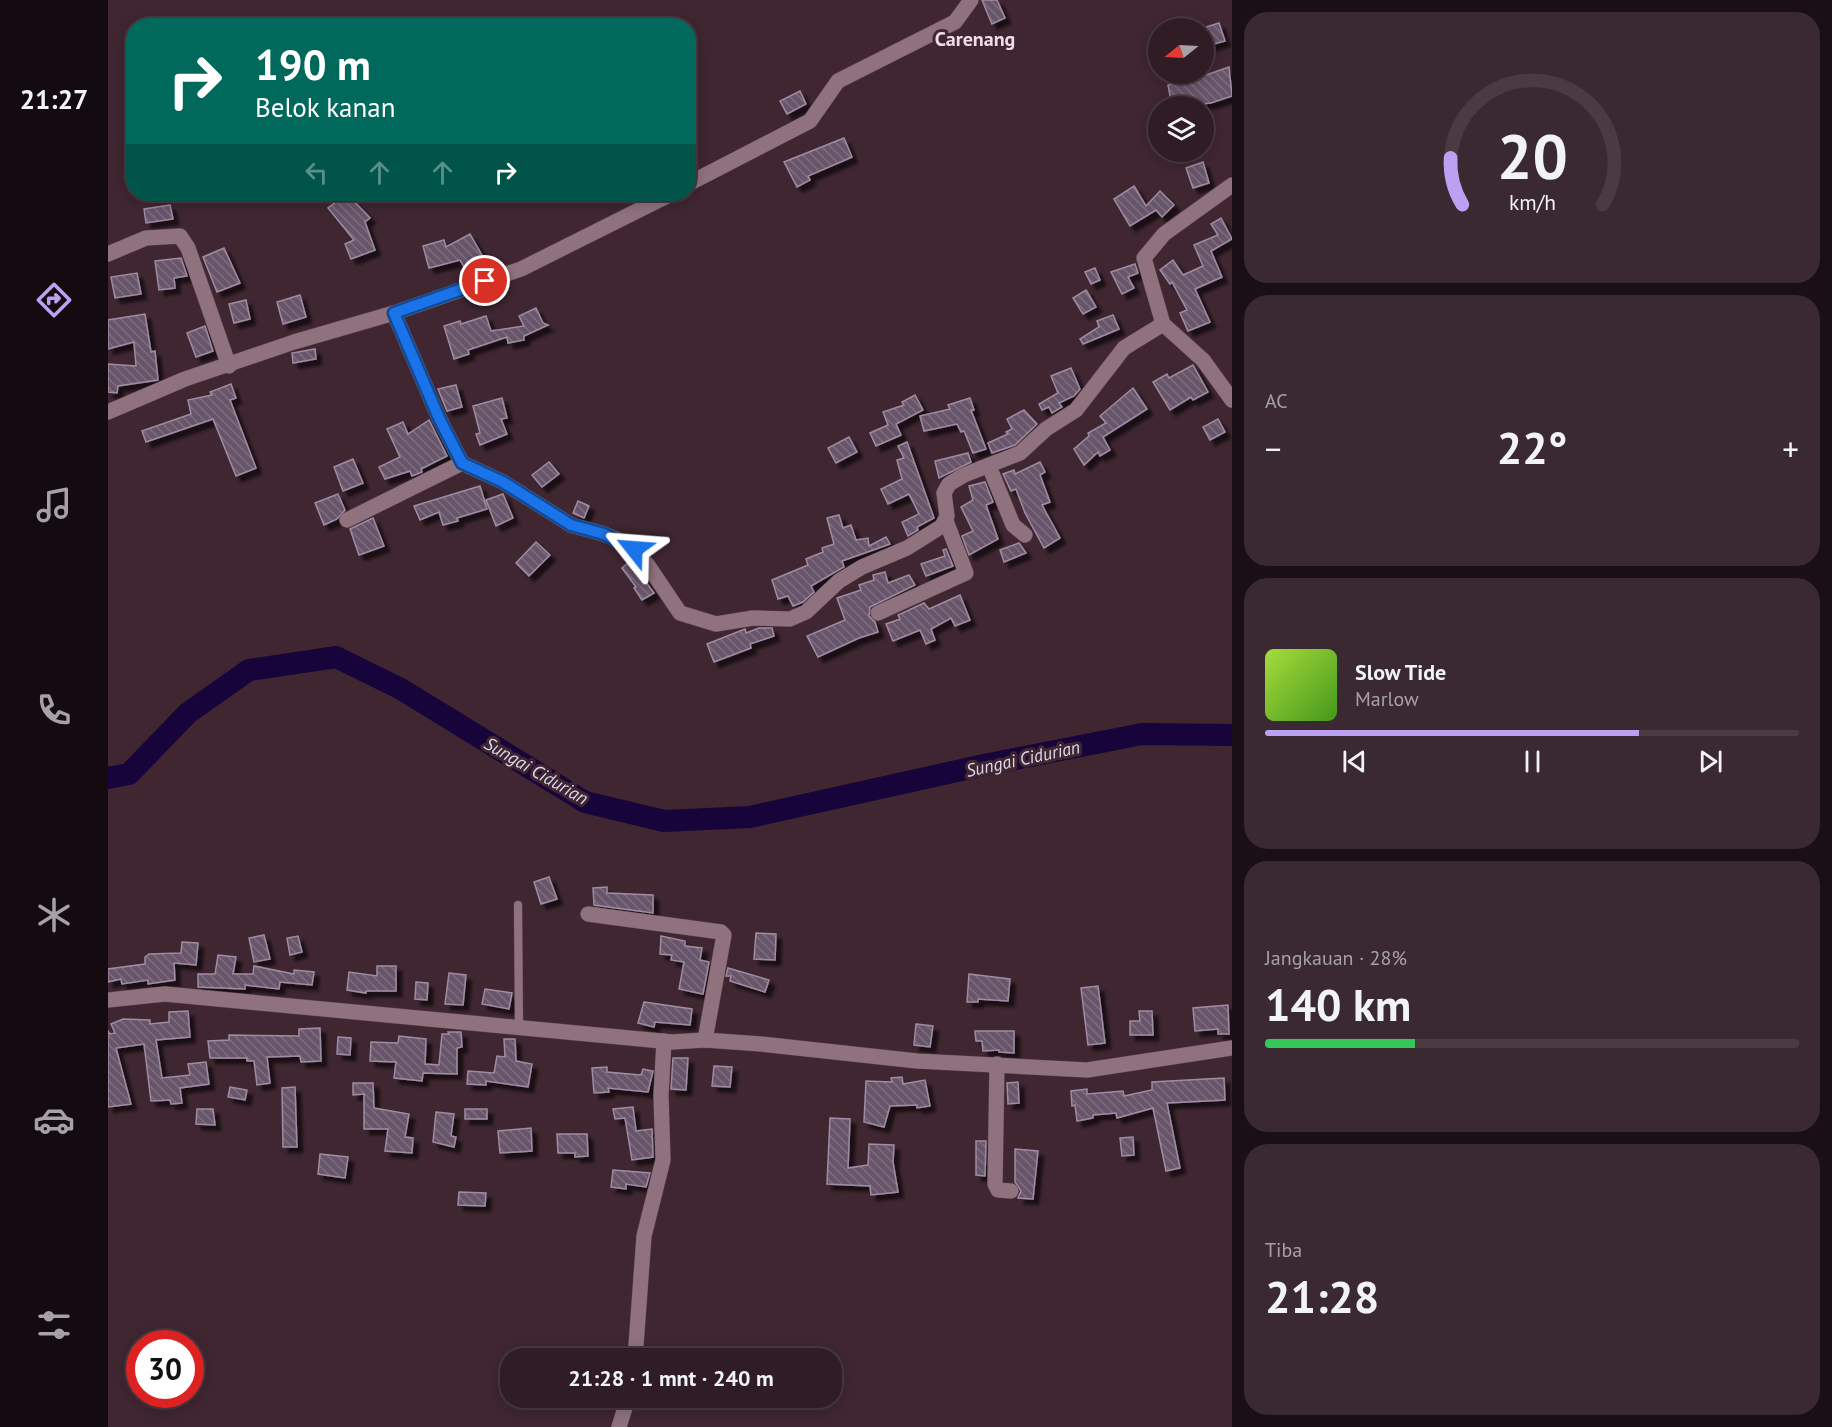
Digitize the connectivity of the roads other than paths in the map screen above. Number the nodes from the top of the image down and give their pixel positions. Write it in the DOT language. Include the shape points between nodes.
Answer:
graph roads {
  1 [pos="971,0"];
  2 [pos="696,180"];
  3 [pos="1232,185"];
  4 [pos="656,201"];
  5 [pos="108,254"];
  6 [pos="394,313"];
  7 [pos="1163,324"];
  8 [pos="229,366"];
  9 [pos="1232,400"];
  10 [pos="108,412"];
  11 [pos="462,463"];
  12 [pos="989,466"];
  13 [pos="347,520"];
  14 [pos="946,521"];
  15 [pos="1025,535"];
  16 [pos="878,613"];
  17 [pos="518,905"];
  18 [pos="588,914"];
  19 [pos="108,1000"];
  20 [pos="519,1028"];
  21 [pos="705,1040"];
  22 [pos="664,1041"];
  23 [pos="1232,1048"];
  24 [pos="997,1064"];
  25 [pos="1011,1191"];
  26 [pos="636,1348"];
  27 [pos="625,1408"];
  28 [pos="619,1427"];
  1 -- 2 [label="street" via="956,22 838,81 810,121"];
  3 -- 7 [label="street" via="1164,234 1145,253 1144,263"];
  4 -- 6 [label="street" via="521,268"];
  5 -- 8 [label="street" via="146,238 180,236 188,248"];
  6 -- 8 [label="street"];
  6 -- 11 [label="street"];
  7 -- 9 [label="street" via="1203,360"];
  7 -- 12 [label="street" via="1124,348 1077,410 1046,429 1020,453"];
  8 -- 10 [label="street" via="185,379"];
  11 -- 13 [label="street"];
  11 -- 14 [label="street" via="503,482 571,525 627,544 647,564 680,613 712,624 753,618 790,619 806,612 838,581 907,548"];
  12 -- 14 [label="street" via="958,477 945,487"];
  12 -- 15 [label="street" via="1013,525"];
  14 -- 16 [label="street" via="966,573"];
  17 -- 20 [label="lane"];
  18 -- 21 [label="street" via="724,935"];
  19 -- 20 [label="street" via="165,994"];
  20 -- 22 [label="street"];
  21 -- 22 [label="street"];
  21 -- 24 [label="street" via="917,1061"];
  22 -- 26 [label="street" via="663,1160 644,1236"];
  23 -- 24 [label="street" via="1087,1070"];
  24 -- 25 [label="street" via="995,1184 998,1190"];
  27 -- 28 [label="street"];
}
